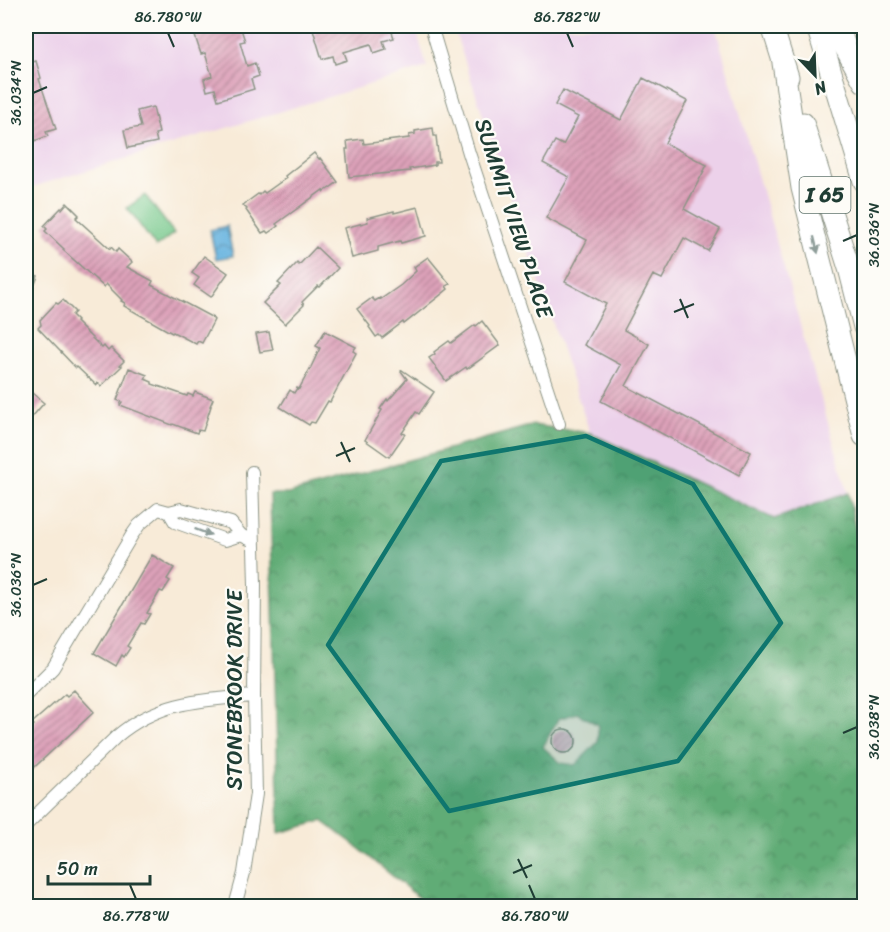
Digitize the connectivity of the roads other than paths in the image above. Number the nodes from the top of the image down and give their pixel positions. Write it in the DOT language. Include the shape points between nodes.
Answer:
graph roads {
  1 [pos="431,26"];
  2 [pos="772,26"];
  3 [pos="817,26"];
  4 [pos="838,26"];
  5 [pos="783,63"];
  6 [pos="864,81"];
  7 [pos="864,182"];
  8 [pos="864,327"];
  9 [pos="559,424"];
  10 [pos="864,436"];
  11 [pos="252,472"];
  12 [pos="169,513"];
  13 [pos="247,538"];
  14 [pos="26,695"];
  15 [pos="254,696"];
  16 [pos="26,825"];
  17 [pos="235,906"];
  1 -- 9 [label="street, SUMMIT VIEW PLACE"];
  2 -- 5 [label="highway, I 65"];
  3 -- 7 [label="highway, I 65"];
  4 -- 6 [label="highway"];
  5 -- 8 [label="highway, I 65"];
  5 -- 10 [label="highway, one-way" via="802,188"];
  11 -- 13 [label="street, STONEBROOK DRIVE"];
  12 -- 13 [label="street, one-way" via="176,522 225,540"];
  12 -- 13 [label="street" via="182,509 231,523"];
  12 -- 14 [label="street" via="158,509 139,525 53,668"];
  13 -- 15 [label="street, STONEBROOK DRIVE" via="255,585"];
  15 -- 16 [label="street" via="194,701 157,712 128,727"];
  15 -- 17 [label="street, STONEBROOK DRIVE" via="256,794"];
}
